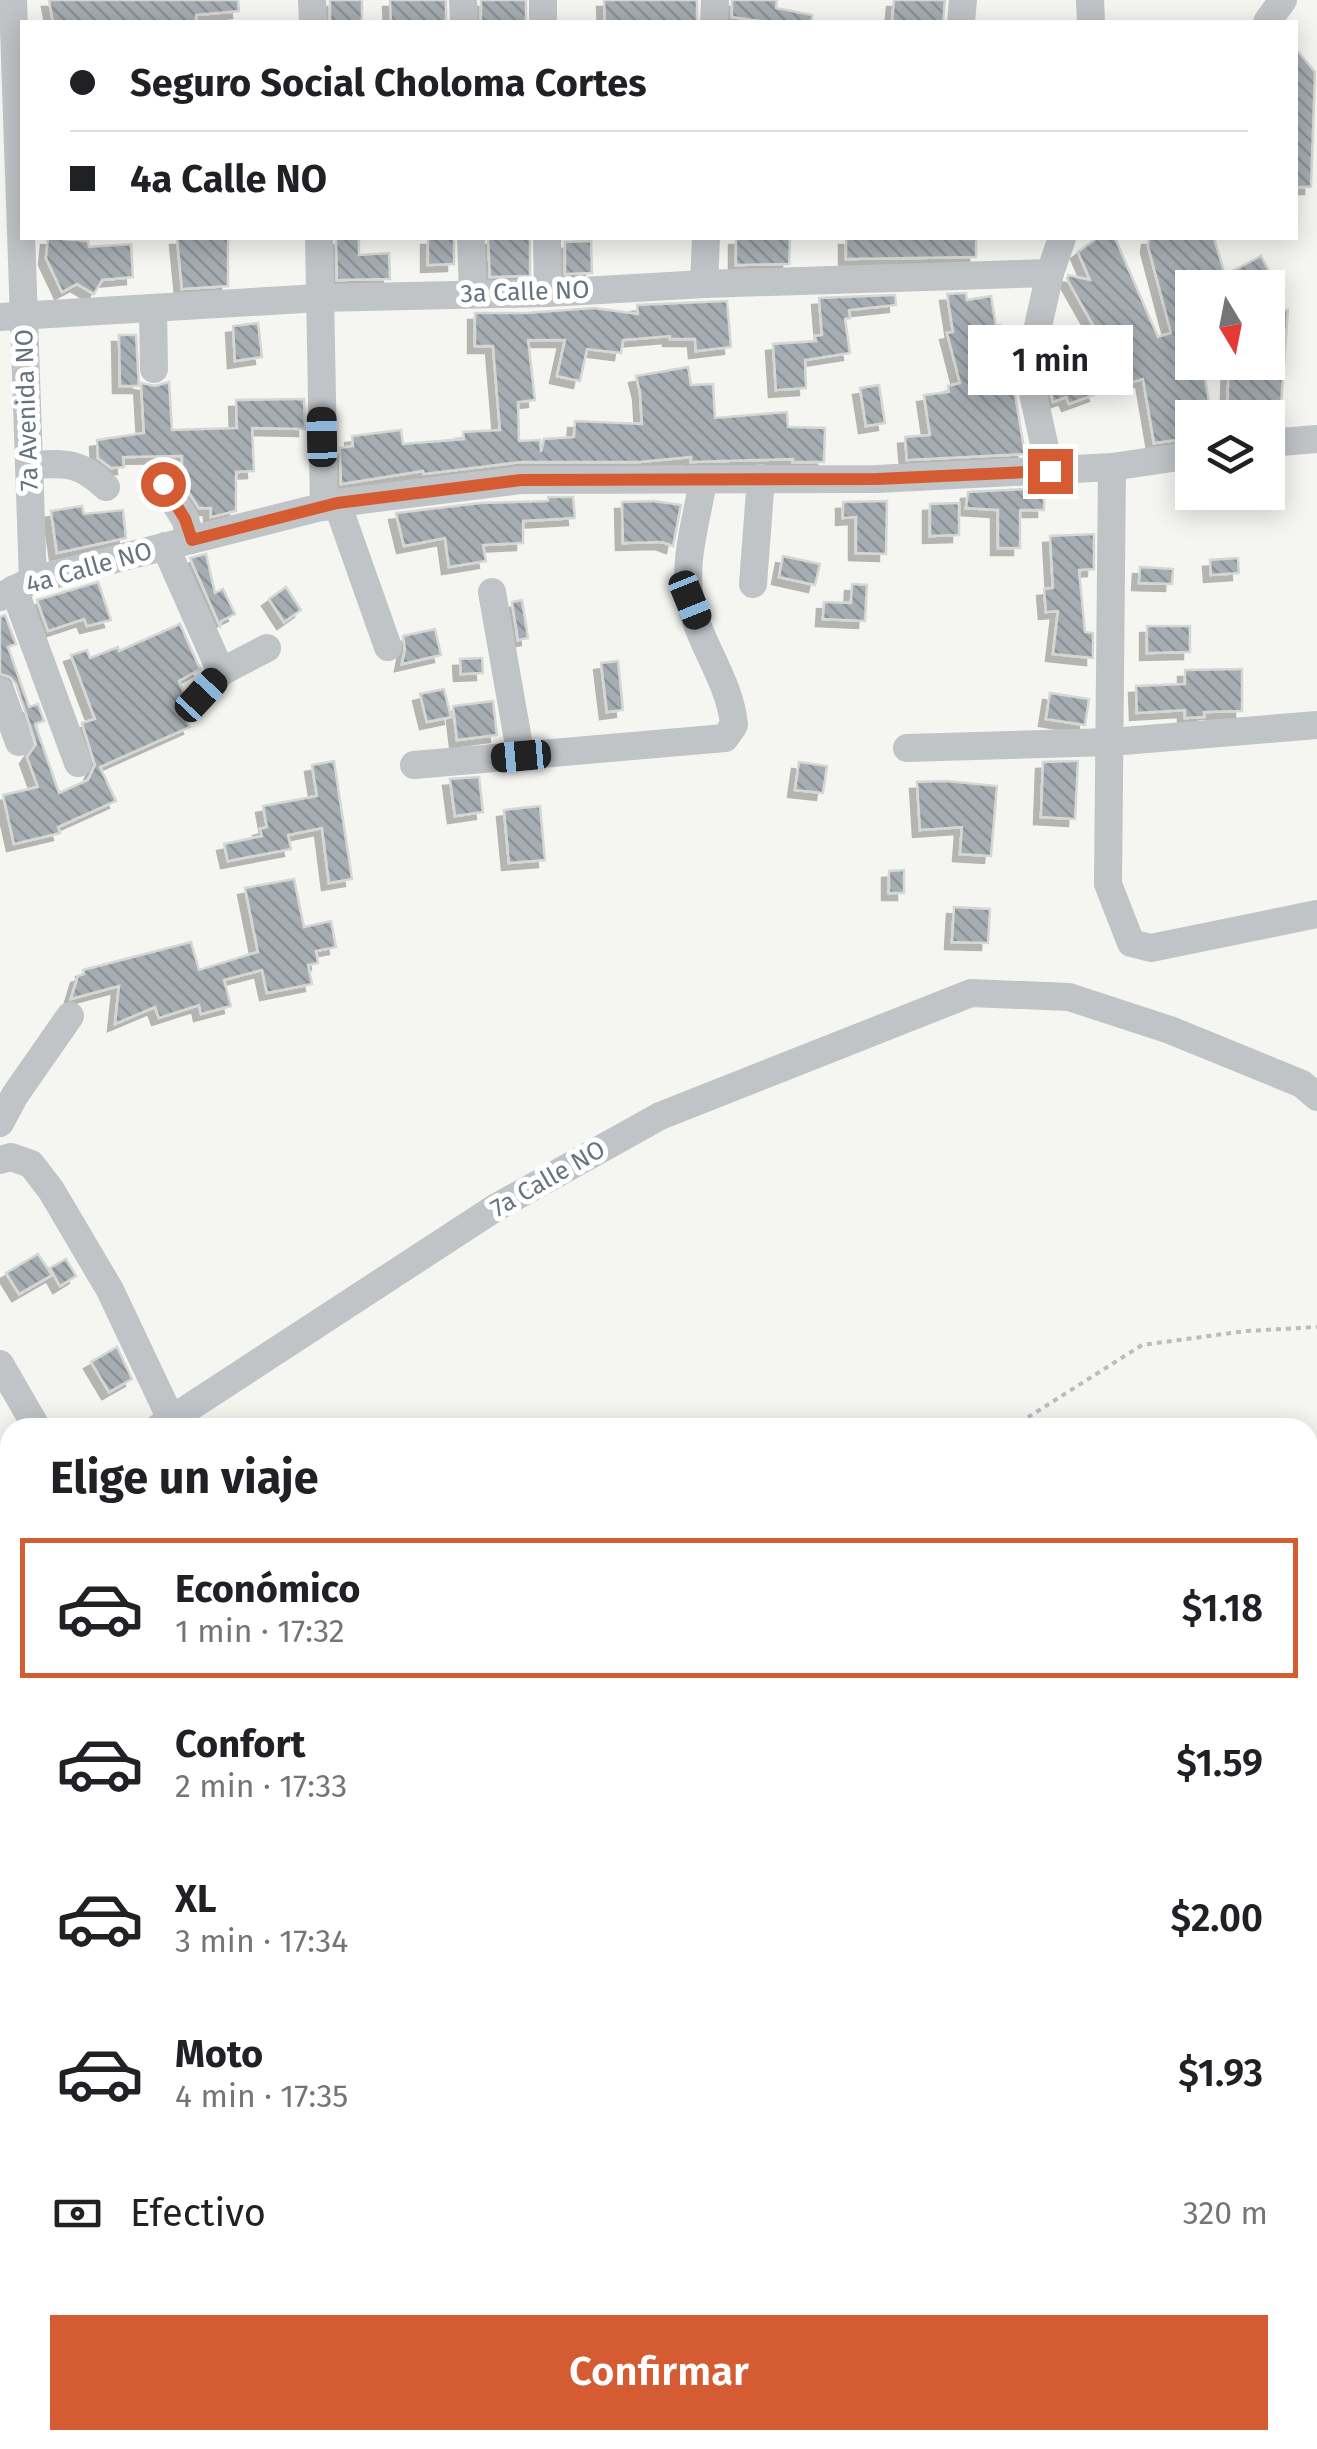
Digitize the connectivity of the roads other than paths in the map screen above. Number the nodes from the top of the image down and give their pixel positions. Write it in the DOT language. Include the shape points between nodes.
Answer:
graph roads {
  1 [pos="12,0"];
  2 [pos="14,152"];
  3 [pos="319,240"];
  4 [pos="472,240"];
  5 [pos="547,240"];
  6 [pos="706,240"];
  7 [pos="1061,240"];
  8 [pos="1050,273"];
  9 [pos="704,284"];
  10 [pos="473,294"];
  11 [pos="548,294"];
  12 [pos="320,298"];
  13 [pos="154,309"];
  14 [pos="12,317"];
  15 [pos="154,369"];
  16 [pos="1317,438"];
  17 [pos="1285,442"];
  18 [pos="1175,458"];
  19 [pos="29,464"];
  20 [pos="1112,467"];
  21 [pos="1050,471"];
  22 [pos="761,478"];
  23 [pos="703,481"];
  24 [pos="163,484"];
  25 [pos="106,487"];
  26 [pos="330,505"];
  27 [pos="178,544"];
  28 [pos="753,584"];
  29 [pos="16,589"];
  30 [pos="492,592"];
  31 [pos="388,647"];
  32 [pos="268,648"];
  33 [pos="222,672"];
  34 [pos="0,690"];
  35 [pos="201,695"];
  36 [pos="1317,725"];
  37 [pos="20,742"];
  38 [pos="1110,742"];
  39 [pos="906,748"];
  40 [pos="521,756"];
  41 [pos="78,763"];
  42 [pos="414,765"];
  43 [pos="1317,914"];
  44 [pos="70,1016"];
  45 [pos="1317,1097"];
  46 [pos="0,1123"];
  47 [pos="0,1160"];
  48 [pos="0,1364"];
  49 [pos="31,1418"];
  50 [pos="162,1418"];
  51 [pos="172,1418"];
  1 -- 2 [label="street, 7a Avenida NO"];
  2 -- 14 [label="street, 7a Avenida NO"];
  3 -- 12 [label="street"];
  4 -- 10 [label="street"];
  5 -- 11 [label="street"];
  6 -- 9 [label="street"];
  7 -- 8 [label="street"];
  8 -- 9 [label="street, 3a Calle NO"];
  8 -- 21 [label="street" via="1028,371"];
  9 -- 11 [label="street, 3a Calle NO"];
  10 -- 11 [label="street, 3a Calle NO"];
  10 -- 12 [label="street, 3a Calle NO"];
  12 -- 13 [label="street, 3a Calle NO"];
  12 -- 26 [label="street"];
  13 -- 14 [label="street, 3a Calle NO"];
  13 -- 15 [label="street"];
  14 -- 19 [label="street, 7a Avenida NO"];
  16 -- 17 [label="street"];
  18 -- 20 [label="street, 4a Calle NO"];
  19 -- 25 [label="street" via="75,465"];
  19 -- 29 [label="street, 7a Avenida NO"];
  20 -- 21 [label="street, 4a Calle NO"];
  20 -- 38 [label="street"];
  21 -- 22 [label="street, 4a Calle NO"];
  22 -- 23 [label="street, 4a Calle NO"];
  22 -- 28 [label="street"];
  23 -- 26 [label="street, 4a Calle NO" via="521,480"];
  23 -- 40 [label="street" via="688,572 690,600 734,725 725,738 703,742"];
  24 -- 27 [label="street" via="185,519"];
  26 -- 27 [label="street, 4a Calle NO"];
  26 -- 31 [label="street"];
  27 -- 29 [label="street, 4a Calle NO"];
  27 -- 33 [label="street"];
  29 -- 41 [label="street, 7a Avenida NO"];
  30 -- 40 [label="street"];
  32 -- 33 [label="street"];
  33 -- 35 [label="street"];
  34 -- 37 [label="street"];
  36 -- 38 [label="street"];
  38 -- 39 [label="street"];
  38 -- 43 [label="street" via="1108,884 1132,942 1151,948"];
  40 -- 42 [label="street"];
  44 -- 46 [label="street"];
  45 -- 51 [label="street, 7a Calle NO" via="1302,1084 1170,1030 1069,996 971,993 660,1116 496,1208"];
  47 -- 50 [label="street" via="31,1164 51,1190 110,1290"];
  48 -- 49 [label="street"];
}
